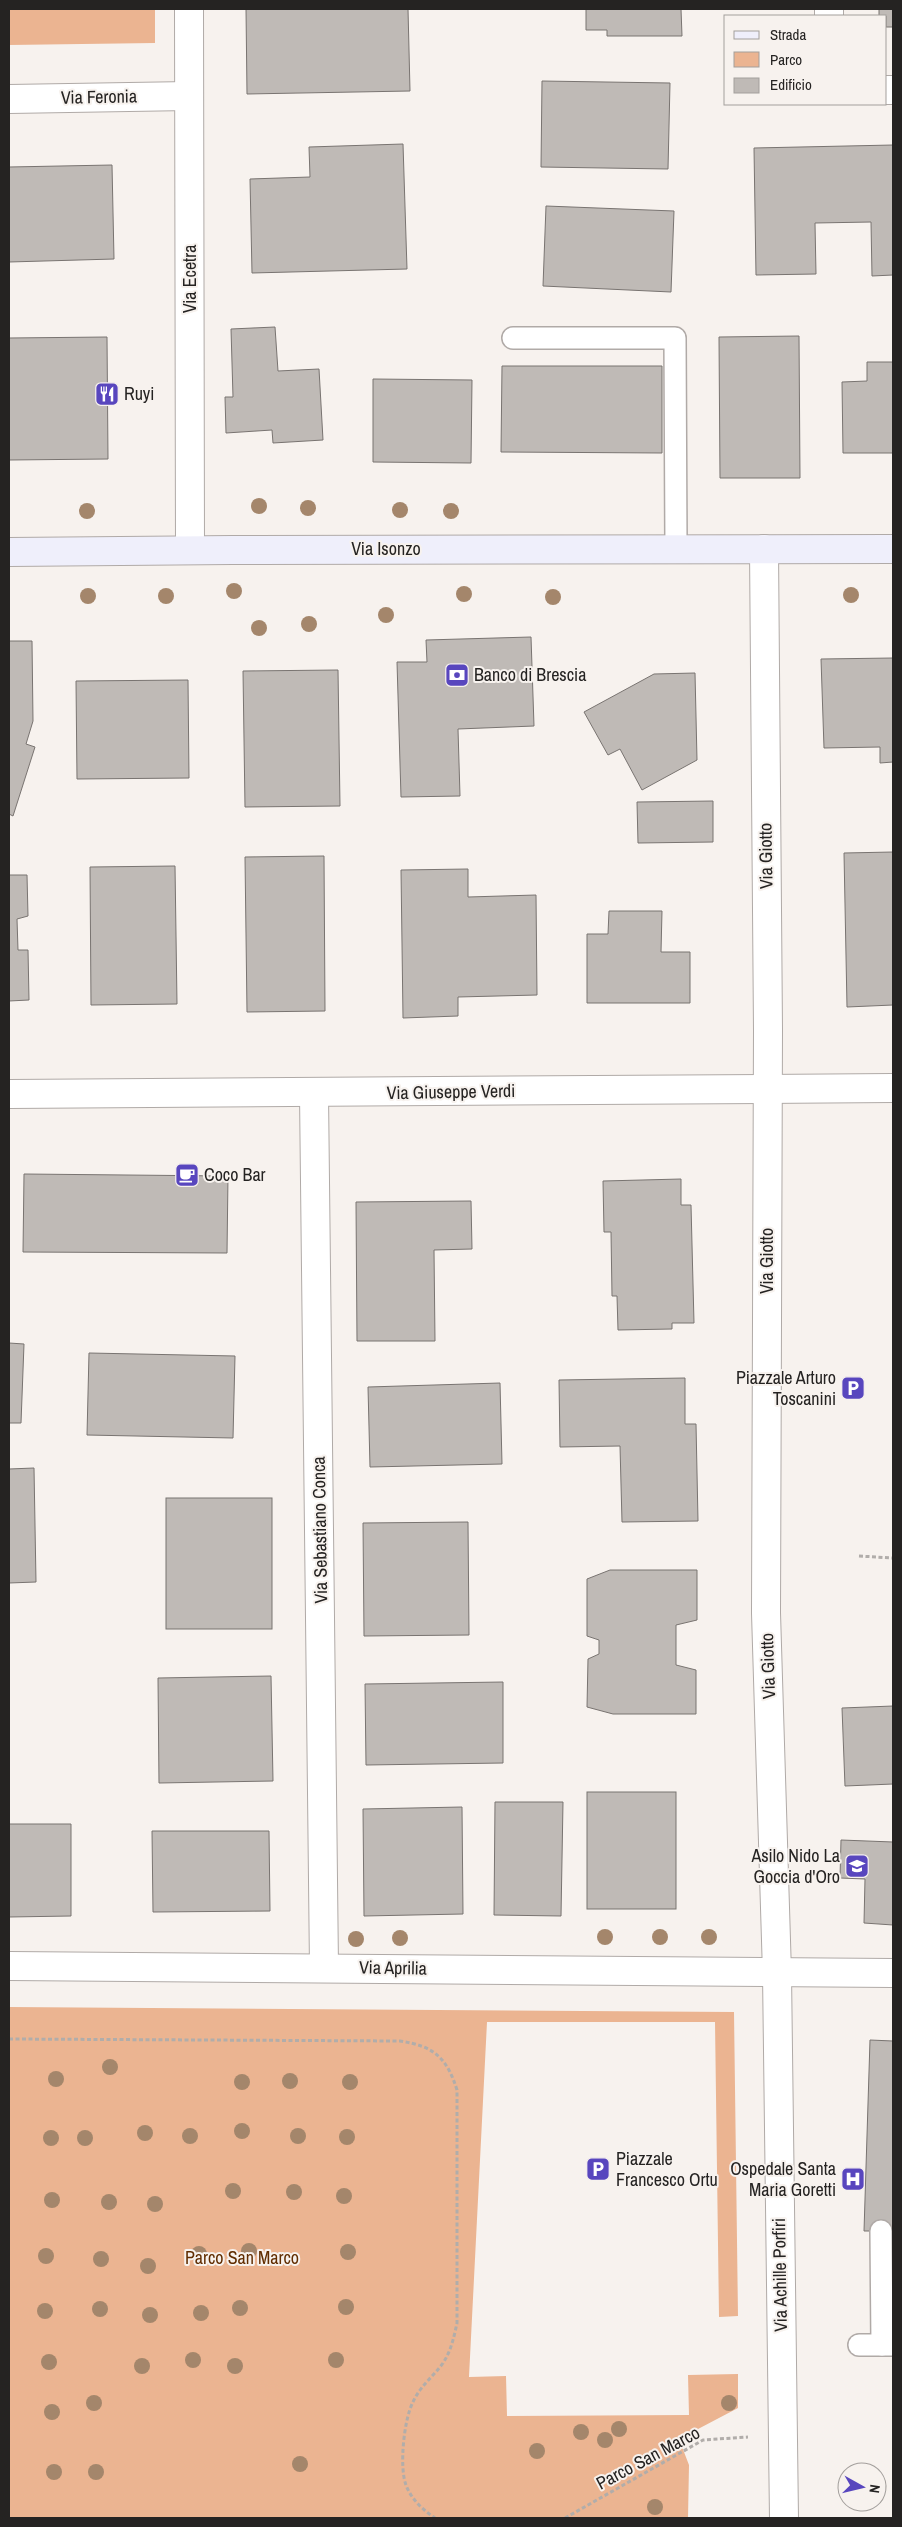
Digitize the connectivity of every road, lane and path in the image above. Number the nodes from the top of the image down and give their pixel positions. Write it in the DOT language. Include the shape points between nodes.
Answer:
graph roads {
  1 [pos="189,9"];
  2 [pos="189,96"];
  3 [pos="9,99"];
  4 [pos="513,338"];
  5 [pos="676,548"];
  6 [pos="764,549"];
  7 [pos="893,549"];
  8 [pos="190,550"];
  9 [pos="9,552"];
  10 [pos="768,1088"];
  11 [pos="893,1088"];
  12 [pos="9,1094"];
  13 [pos="314,1094"];
  14 [pos="859,1556"];
  15 [pos="893,1558"];
  16 [pos="9,1966"];
  17 [pos="324,1967"];
  18 [pos="778,1973"];
  19 [pos="893,1973"];
  20 [pos="9,2039"];
  21 [pos="881,2231"];
  22 [pos="859,2345"];
  23 [pos="887,2345"];
  24 [pos="748,2437"];
  25 [pos="436,2518"];
  26 [pos="564,2518"];
  27 [pos="784,2518"];
  1 -- 2 [label="street, Via Ecetra"];
  2 -- 3 [label="street, Via Feronia"];
  2 -- 8 [label="street, Via Ecetra"];
  4 -- 5 [label="lane" via="675,338"];
  5 -- 6 [label="main road, Via Isonzo"];
  5 -- 8 [label="main road, Via Isonzo"];
  6 -- 7 [label="main road, Via Isonzo"];
  6 -- 10 [label="street, Via Giotto"];
  8 -- 9 [label="main road, Via Isonzo"];
  10 -- 11 [label="street, Via Giuseppe Verdi"];
  10 -- 13 [label="street, Via Giuseppe Verdi"];
  10 -- 18 [label="street, Via Giotto" via="766,1613"];
  12 -- 13 [label="street, Via Giuseppe Verdi"];
  13 -- 17 [label="street, Via Sebastiano Conca"];
  14 -- 15 [label="path"];
  16 -- 17 [label="street, Via Aprilia"];
  17 -- 18 [label="street, Via Aprilia"];
  18 -- 19 [label="street, Via Aprilia"];
  18 -- 27 [label="street, Via Achille Porfiri"];
  20 -- 25 [label="path" via="400,2041 420,2044 436,2053 446,2064 457,2090 457,2323 453,2342 443,2363 411,2404 403,2459 405,2484 414,2500"];
  21 -- 23 [label="lane"];
  22 -- 23 [label="lane"];
  24 -- 26 [label="path, Parco San Marco" via="703,2440"];
}
